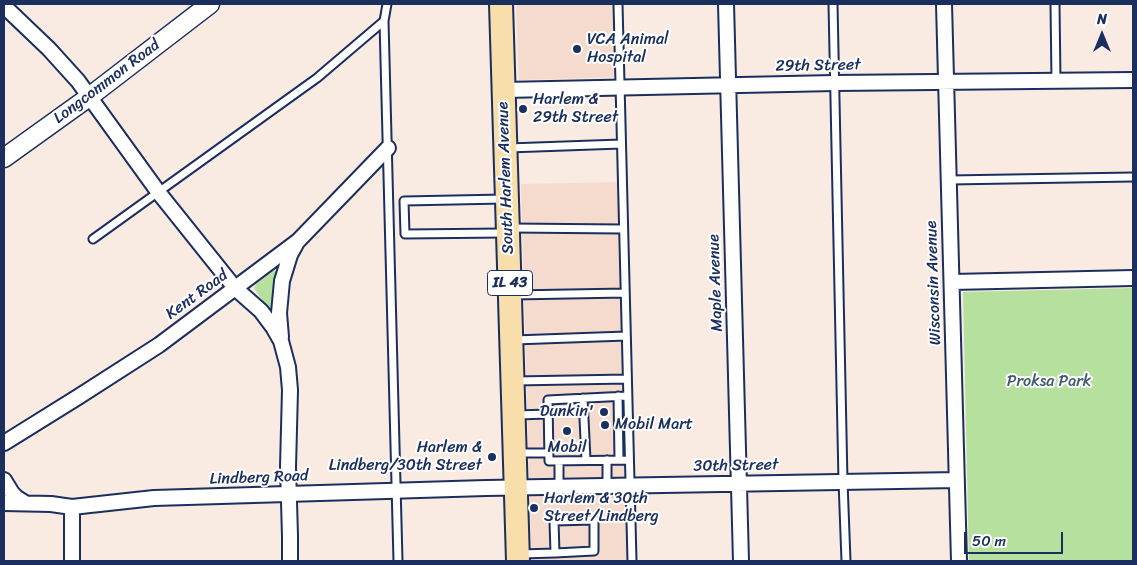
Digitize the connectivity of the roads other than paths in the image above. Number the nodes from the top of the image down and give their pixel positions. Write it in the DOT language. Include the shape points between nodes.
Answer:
graph roads {
  1 [pos="210,4"];
  2 [pos="387,4"];
  3 [pos="501,4"];
  4 [pos="618,4"];
  5 [pos="726,4"];
  6 [pos="833,4"];
  7 [pos="944,4"];
  8 [pos="1055,4"];
  9 [pos="4,6"];
  10 [pos="384,21"];
  11 [pos="1133,80"];
  12 [pos="946,81"];
  13 [pos="1056,81"];
  14 [pos="835,83"];
  15 [pos="728,85"];
  16 [pos="620,88"];
  17 [pos="504,90"];
  18 [pos="89,97"];
  19 [pos="621,144"];
  20 [pos="388,148"];
  21 [pos="506,148"];
  22 [pos="4,158"];
  23 [pos="1133,177"];
  24 [pos="949,180"];
  25 [pos="159,193"];
  26 [pos="507,199"];
  27 [pos="623,229"];
  28 [pos="508,230"];
  29 [pos="93,239"];
  30 [pos="298,241"];
  31 [pos="1133,278"];
  32 [pos="952,282"];
  33 [pos="236,288"];
  34 [pos="625,293"];
  35 [pos="510,295"];
  36 [pos="626,336"];
  37 [pos="281,340"];
  38 [pos="511,340"];
  39 [pos="627,379"];
  40 [pos="512,381"];
  41 [pos="618,396"];
  42 [pos="627,396"];
  43 [pos="583,398"];
  44 [pos="548,414"];
  45 [pos="514,415"];
  46 [pos="4,443"];
  47 [pos="515,453"];
  48 [pos="548,453"];
  49 [pos="619,459"];
  50 [pos="586,460"];
  51 [pos="606,460"];
  52 [pos="629,460"];
  53 [pos="558,461"];
  54 [pos="4,480"];
  55 [pos="957,480"];
  56 [pos="843,482"];
  57 [pos="739,483"];
  58 [pos="629,485"];
  59 [pos="607,486"];
  60 [pos="516,487"];
  61 [pos="559,487"];
  62 [pos="396,491"];
  63 [pos="289,494"];
  64 [pos="4,503"];
  65 [pos="25,503"];
  66 [pos="72,507"];
  67 [pos="555,553"];
  68 [pos="518,558"];
  69 [pos="72,561"];
  70 [pos="290,561"];
  71 [pos="398,561"];
  72 [pos="632,561"];
  73 [pos="741,561"];
  74 [pos="846,561"];
  75 [pos="959,561"];
  1 -- 18 [label="street, Longcommon Road"];
  2 -- 10 [label="lane"];
  3 -- 17 [label="main road, South Harlem Avenue / IL 43"];
  4 -- 16 [label="lane"];
  5 -- 15 [label="street, Maple Avenue"];
  6 -- 14 [label="lane"];
  7 -- 12 [label="street, Wisconsin Avenue"];
  8 -- 13 [label="lane"];
  9 -- 18 [label="street" via="49,49"];
  10 -- 20 [label="lane"];
  10 -- 25 [label="lane" via="317,78"];
  11 -- 13 [label="street, 29th Street"];
  12 -- 13 [label="street, 29th Street"];
  12 -- 14 [label="street, 29th Street"];
  12 -- 24 [label="street, Wisconsin Avenue"];
  14 -- 15 [label="street, 29th Street"];
  14 -- 56 [label="lane"];
  15 -- 16 [label="street, 29th Street"];
  15 -- 57 [label="street, Maple Avenue"];
  16 -- 17 [label="street, 29th Street"];
  16 -- 19 [label="lane"];
  17 -- 21 [label="main road, South Harlem Avenue / IL 43"];
  18 -- 22 [label="street, Longcommon Road"];
  18 -- 25 [label="street"];
  19 -- 21 [label="lane"];
  19 -- 27 [label="lane"];
  20 -- 30 [label="street, Kent Road"];
  20 -- 62 [label="lane"];
  21 -- 26 [label="main road, South Harlem Avenue / IL 43"];
  23 -- 24 [label="lane"];
  24 -- 32 [label="street, Wisconsin Avenue"];
  25 -- 29 [label="lane"];
  25 -- 33 [label="street"];
  26 -- 28 [label="main road, South Harlem Avenue / IL 43"];
  26 -- 28 [label="lane" via="404,201 405,234"];
  27 -- 28 [label="lane"];
  27 -- 34 [label="lane"];
  28 -- 35 [label="main road, South Harlem Avenue / IL 43"];
  30 -- 33 [label="street, Kent Road"];
  30 -- 37 [label="street" via="282,282"];
  31 -- 32 [label="street"];
  32 -- 55 [label="street, Wisconsin Avenue"];
  33 -- 37 [label="street" via="260,311"];
  33 -- 46 [label="street, Kent Road" via="159,345"];
  34 -- 35 [label="lane"];
  34 -- 36 [label="lane"];
  35 -- 38 [label="main road, South Harlem Avenue / IL 43"];
  36 -- 38 [label="lane"];
  36 -- 39 [label="lane"];
  37 -- 63 [label="street" via="290,390"];
  38 -- 40 [label="main road, South Harlem Avenue / IL 43"];
  39 -- 40 [label="lane"];
  39 -- 42 [label="lane"];
  40 -- 45 [label="main road, South Harlem Avenue / IL 43"];
  41 -- 42 [label="lane"];
  41 -- 43 [label="lane"];
  41 -- 49 [label="lane"];
  42 -- 52 [label="lane"];
  43 -- 44 [label="lane" via="548,400"];
  43 -- 50 [label="lane" via="581,421"];
  44 -- 45 [label="lane"];
  44 -- 48 [label="lane" via="552,441"];
  45 -- 47 [label="main road, South Harlem Avenue / IL 43"];
  47 -- 48 [label="lane"];
  47 -- 60 [label="main road, South Harlem Avenue / IL 43"];
  48 -- 53 [label="lane" via="549,461"];
  49 -- 51 [label="lane"];
  49 -- 52 [label="lane"];
  50 -- 51 [label="lane"];
  50 -- 53 [label="lane"];
  51 -- 59 [label="lane"];
  52 -- 58 [label="lane"];
  53 -- 61 [label="lane"];
  54 -- 65 [label="street" via="12,493"];
  55 -- 56 [label="street, 30th Street"];
  55 -- 75 [label="street, Wisconsin Avenue"];
  56 -- 57 [label="street, 30th Street"];
  56 -- 74 [label="lane"];
  57 -- 58 [label="street, 30th Street"];
  57 -- 73 [label="street, Maple Avenue"];
  58 -- 59 [label="street, 30th Street"];
  58 -- 72 [label="lane"];
  59 -- 61 [label="street, 30th Street"];
  60 -- 61 [label="street, 30th Street"];
  60 -- 62 [label="street, Lindberg Road"];
  60 -- 68 [label="main road, South Harlem Avenue / IL 43"];
  62 -- 63 [label="street, Lindberg Road"];
  62 -- 71 [label="lane"];
  63 -- 66 [label="street, Lindberg Road" via="154,498"];
  63 -- 70 [label="street"];
  64 -- 65 [label="street, Lindberg Road"];
  65 -- 66 [label="street, Lindberg Road"];
  66 -- 69 [label="street"];
  67 -- 67 [label="lane" via="554,521 594,520 594,551"];
  67 -- 68 [label="lane"];
}
